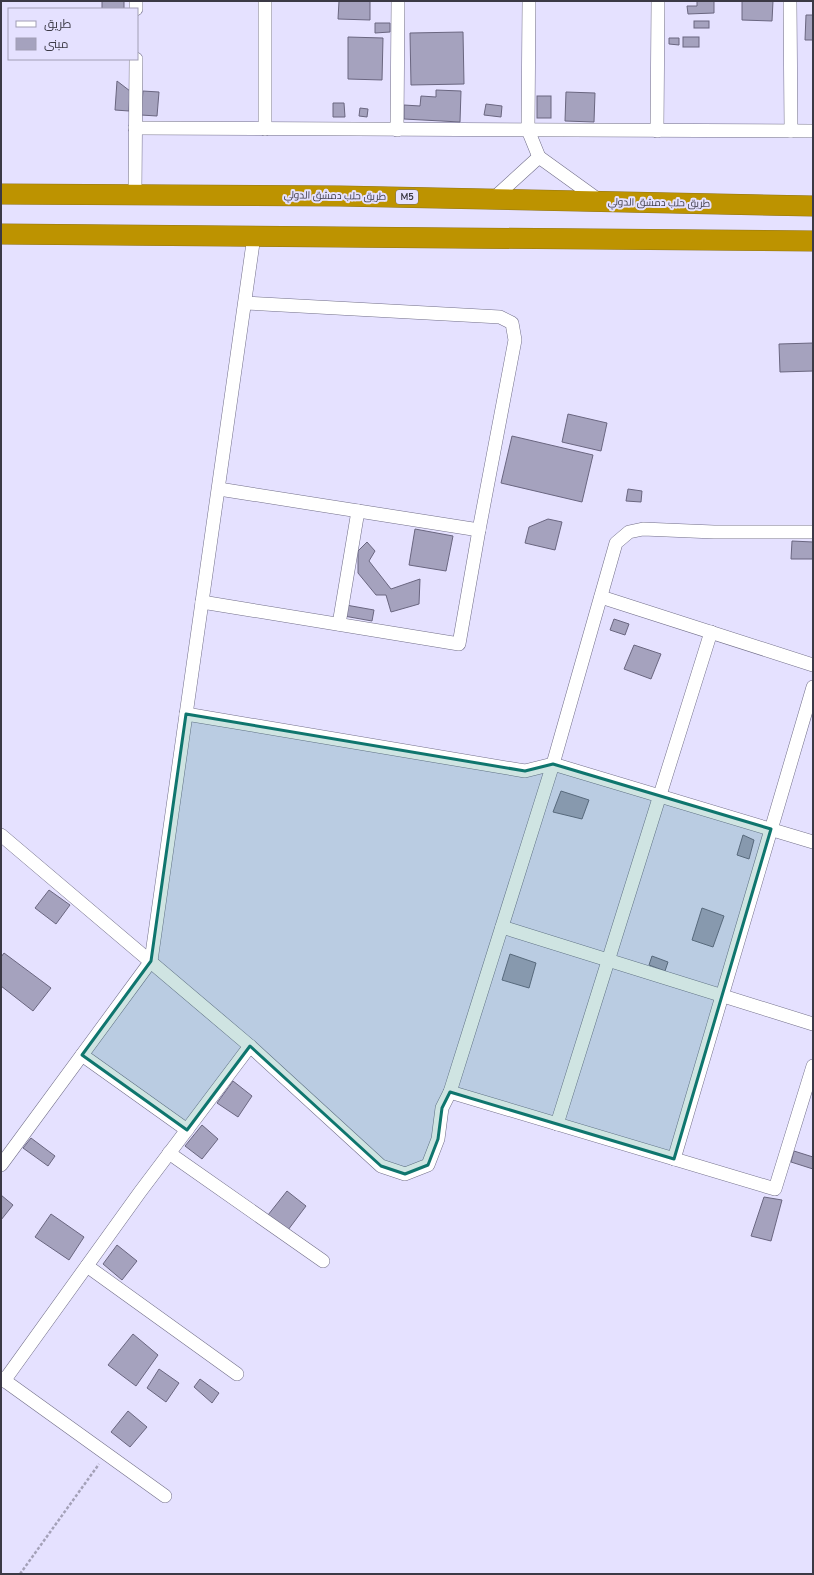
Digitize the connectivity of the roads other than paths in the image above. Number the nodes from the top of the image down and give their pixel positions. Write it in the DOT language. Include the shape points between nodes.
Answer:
graph roads {
  1 [pos="265,1"];
  2 [pos="398,1"];
  3 [pos="529,1"];
  4 [pos="658,1"];
  5 [pos="790,1"];
  6 [pos="136,60"];
  7 [pos="135,128"];
  8 [pos="265,129"];
  9 [pos="397,130"];
  10 [pos="528,130"];
  11 [pos="657,131"];
  12 [pos="791,131"];
  13 [pos="813,131"];
  14 [pos="539,157"];
  15 [pos="1,194"];
  16 [pos="135,195"];
  17 [pos="493,199"];
  18 [pos="601,202"];
  19 [pos="813,206"];
  20 [pos="1,234"];
  21 [pos="254,236"];
  22 [pos="813,241"];
  23 [pos="245,303"];
  24 [pos="219,489"];
  25 [pos="358,511"];
  26 [pos="478,530"];
  27 [pos="813,532"];
  28 [pos="601,597"];
  29 [pos="202,602"];
  30 [pos="339,624"];
  31 [pos="711,632"];
  32 [pos="813,665"];
  33 [pos="813,687"];
  34 [pos="186,714"];
  35 [pos="553,764"];
  36 [pos="660,796"];
  37 [pos="771,829"];
  38 [pos="1,835"];
  39 [pos="813,842"];
  40 [pos="502,927"];
  41 [pos="609,960"];
  42 [pos="150,961"];
  43 [pos="722,995"];
  44 [pos="813,1024"];
  45 [pos="250,1046"];
  46 [pos="82,1055"];
  47 [pos="813,1066"];
  48 [pos="450,1092"];
  49 [pos="557,1124"];
  50 [pos="187,1130"];
  51 [pos="169,1153"];
  52 [pos="674,1159"];
  53 [pos="1,1165"];
  54 [pos="323,1262"];
  55 [pos="87,1266"];
  56 [pos="237,1374"];
  57 [pos="3,1379"];
  58 [pos="165,1496"];
  1 -- 8 [label="street"];
  2 -- 9 [label="street"];
  3 -- 10 [label="street"];
  4 -- 11 [label="street"];
  5 -- 12 [label="street"];
  6 -- 7 [label="street"];
  7 -- 8 [label="street"];
  7 -- 16 [label="street"];
  8 -- 9 [label="street"];
  9 -- 10 [label="street"];
  10 -- 11 [label="street"];
  10 -- 14 [label="street"];
  11 -- 12 [label="street"];
  12 -- 13 [label="street"];
  14 -- 17 [label="street"];
  14 -- 18 [label="street"];
  15 -- 16 [label="highway, طريق حلب دمشق الدولي / M5"];
  16 -- 17 [label="highway, طريق حلب دمشق الدولي / M5"];
  17 -- 18 [label="highway, طريق حلب دمشق الدولي / M5"];
  18 -- 19 [label="highway, طريق حلب دمشق الدولي / M5"];
  20 -- 21 [label="highway"];
  21 -- 22 [label="highway"];
  21 -- 23 [label="street"];
  23 -- 24 [label="street"];
  23 -- 26 [label="street" via="500,318 512,323 515,340"];
  24 -- 25 [label="street"];
  24 -- 29 [label="street"];
  25 -- 26 [label="street"];
  25 -- 30 [label="street"];
  26 -- 30 [label="street" via="459,644"];
  27 -- 28 [label="street" via="643,529 629,532 616,543"];
  28 -- 31 [label="street"];
  28 -- 35 [label="street"];
  29 -- 30 [label="street"];
  29 -- 34 [label="street"];
  31 -- 32 [label="street"];
  31 -- 36 [label="street"];
  33 -- 37 [label="street"];
  34 -- 35 [label="street" via="525,771"];
  34 -- 42 [label="street"];
  35 -- 36 [label="street"];
  35 -- 40 [label="street"];
  36 -- 37 [label="street"];
  36 -- 41 [label="street"];
  37 -- 39 [label="street"];
  37 -- 43 [label="street"];
  38 -- 42 [label="street"];
  40 -- 41 [label="street"];
  40 -- 48 [label="street"];
  41 -- 43 [label="street"];
  41 -- 49 [label="street"];
  42 -- 45 [label="street"];
  42 -- 46 [label="street"];
  43 -- 44 [label="street"];
  43 -- 52 [label="street"];
  45 -- 48 [label="street" via="381,1166 405,1174 428,1165 438,1139 442,1108"];
  45 -- 50 [label="street"];
  46 -- 50 [label="street"];
  46 -- 53 [label="street"];
  47 -- 52 [label="street" via="775,1189"];
  48 -- 49 [label="street"];
  49 -- 52 [label="street"];
  50 -- 51 [label="street"];
  51 -- 54 [label="street"];
  51 -- 55 [label="street"];
  55 -- 56 [label="street"];
  55 -- 57 [label="street"];
  57 -- 58 [label="street"];
}
